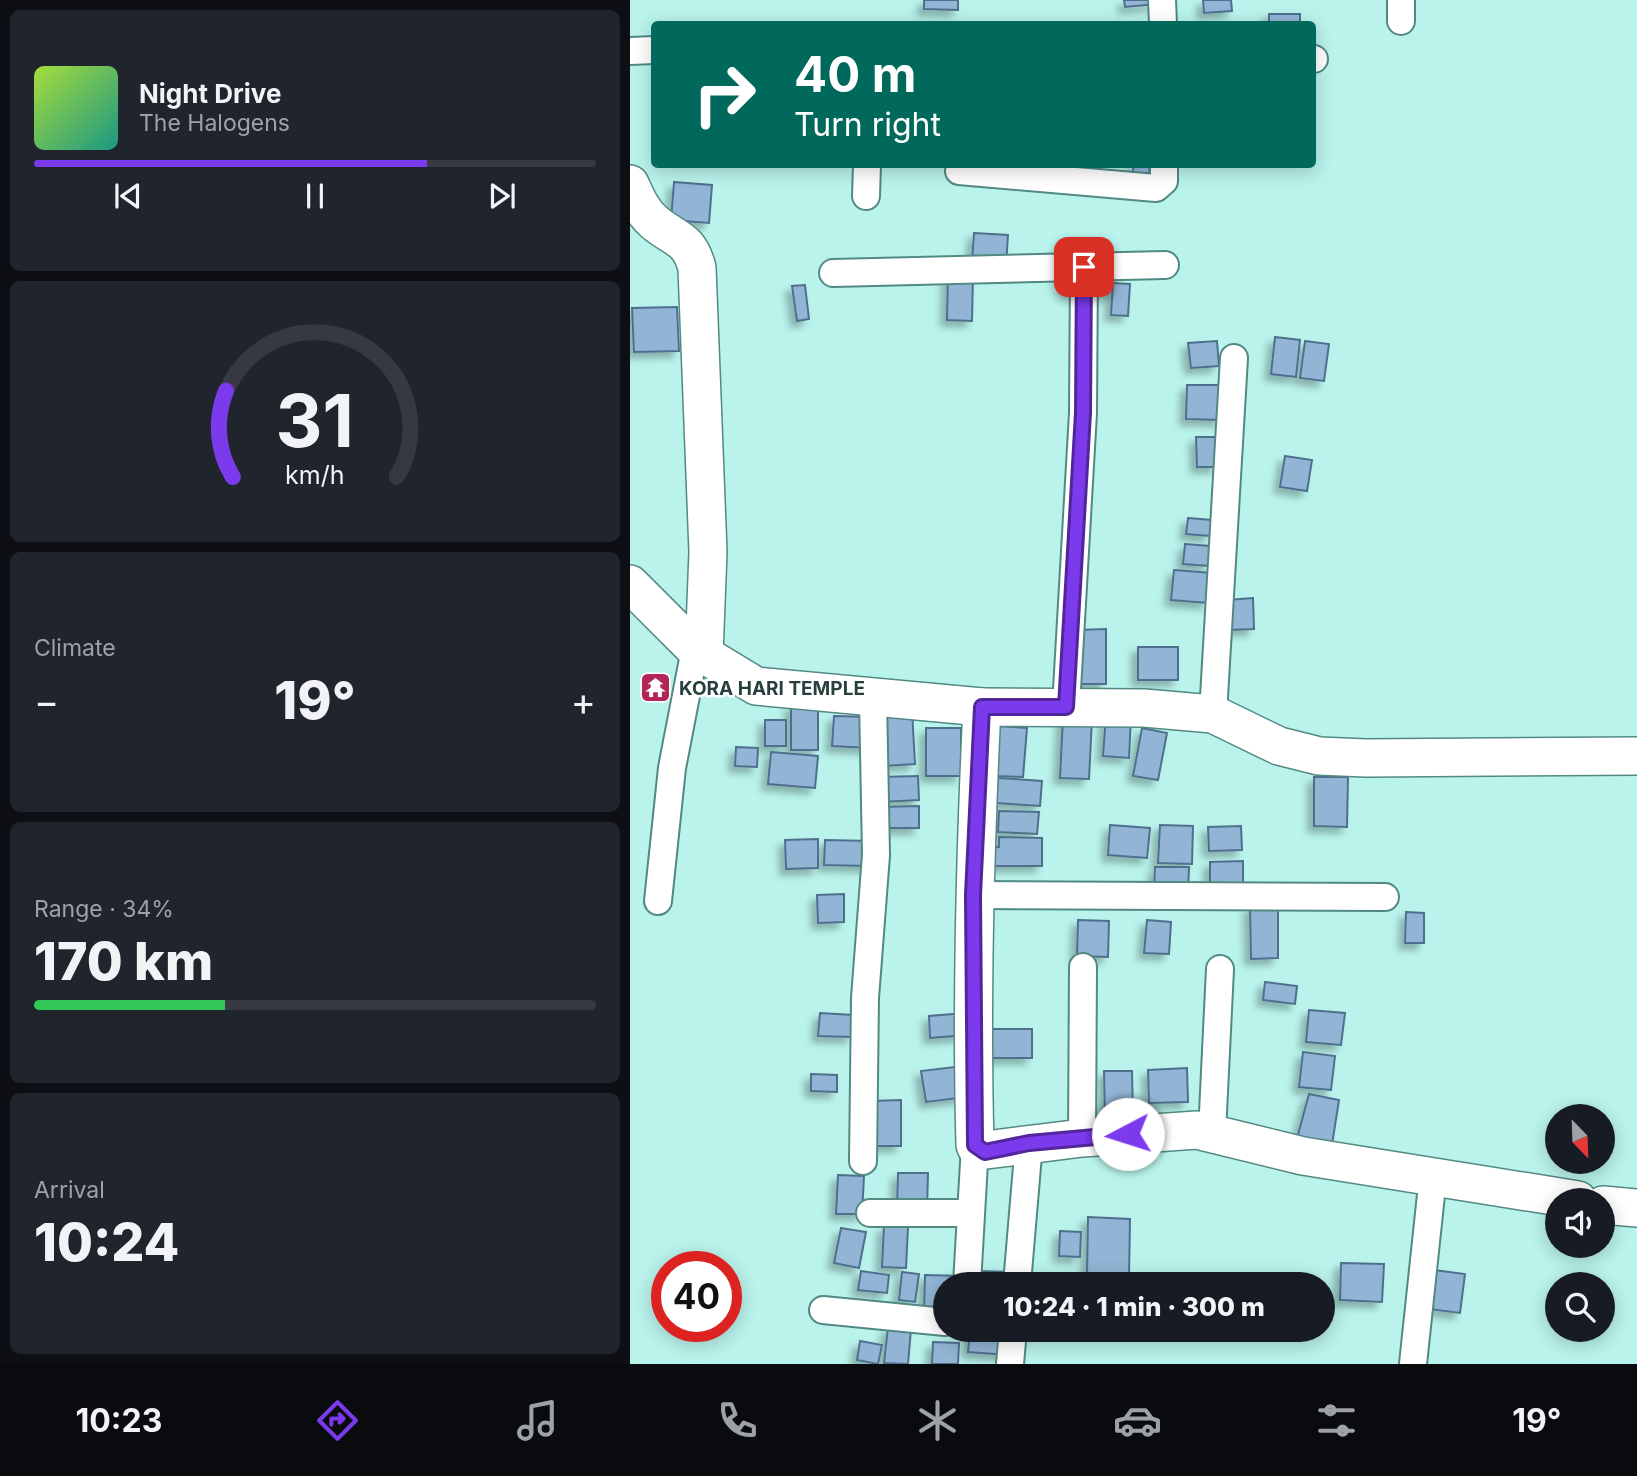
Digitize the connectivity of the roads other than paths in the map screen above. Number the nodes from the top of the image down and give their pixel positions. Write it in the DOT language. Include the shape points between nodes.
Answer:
graph roads {
  1 [pos="1162,0"];
  2 [pos="1163,21"];
  3 [pos="651,50"];
  4 [pos="630,51"];
  5 [pos="867,168"];
  6 [pos="1164,168"];
  7 [pos="959,171"];
  8 [pos="630,184"];
  9 [pos="866,196"];
  10 [pos="1165,265"];
  11 [pos="1084,267"];
  12 [pos="833,273"];
  13 [pos="1234,358"];
  14 [pos="630,584"];
  15 [pos="699,651"];
  16 [pos="873,698"];
  17 [pos="982,707"];
  18 [pos="1066,707"];
  19 [pos="1213,715"];
  20 [pos="1637,756"];
  21 [pos="973,895"];
  22 [pos="1385,897"];
  23 [pos="659,901"];
  24 [pos="1083,967"];
  25 [pos="1220,969"];
  26 [pos="1212,1133"];
  27 [pos="1082,1138"];
  28 [pos="1029,1143"];
  29 [pos="975,1145"];
  30 [pos="863,1161"];
  31 [pos="1433,1176"];
  32 [pos="1545,1195"];
  33 [pos="1615,1206"];
  34 [pos="1637,1208"];
  35 [pos="870,1213"];
  36 [pos="970,1213"];
  37 [pos="968,1272"];
  38 [pos="1018,1272"];
  39 [pos="822,1310"];
  40 [pos="933,1321"];
  41 [pos="1012,1342"];
  42 [pos="1010,1364"];
  43 [pos="1413,1364"];
  1 -- 2 [label="street"];
  3 -- 4 [label="street"];
  5 -- 9 [label="street"];
  6 -- 7 [label="street" via="1164,181 1156,188"];
  8 -- 15 [label="street" via="653,221 687,243 697,268 708,527"];
  10 -- 11 [label="street"];
  11 -- 12 [label="street"];
  11 -- 18 [label="street" via="1083,413"];
  13 -- 19 [label="street"];
  14 -- 15 [label="street"];
  15 -- 16 [label="street" via="756,686"];
  15 -- 23 [label="street" via="672,768"];
  16 -- 17 [label="street"];
  16 -- 30 [label="street" via="876,855 865,998"];
  17 -- 18 [label="street"];
  17 -- 21 [label="street"];
  18 -- 19 [label="street"];
  19 -- 20 [label="street" via="1279,746 1319,756"];
  21 -- 22 [label="street"];
  21 -- 29 [label="street"];
  24 -- 27 [label="street"];
  25 -- 26 [label="street"];
  26 -- 27 [label="street" via="1174,1130"];
  26 -- 31 [label="street" via="1303,1156"];
  27 -- 28 [label="street"];
  28 -- 29 [label="street" via="985,1152"];
  28 -- 38 [label="street"];
  29 -- 36 [label="street"];
  31 -- 32 [label="street"];
  31 -- 43 [label="street"];
  33 -- 34 [label="street"];
  35 -- 36 [label="street"];
  36 -- 37 [label="street"];
  39 -- 40 [label="street"];
  41 -- 42 [label="street"];
}
